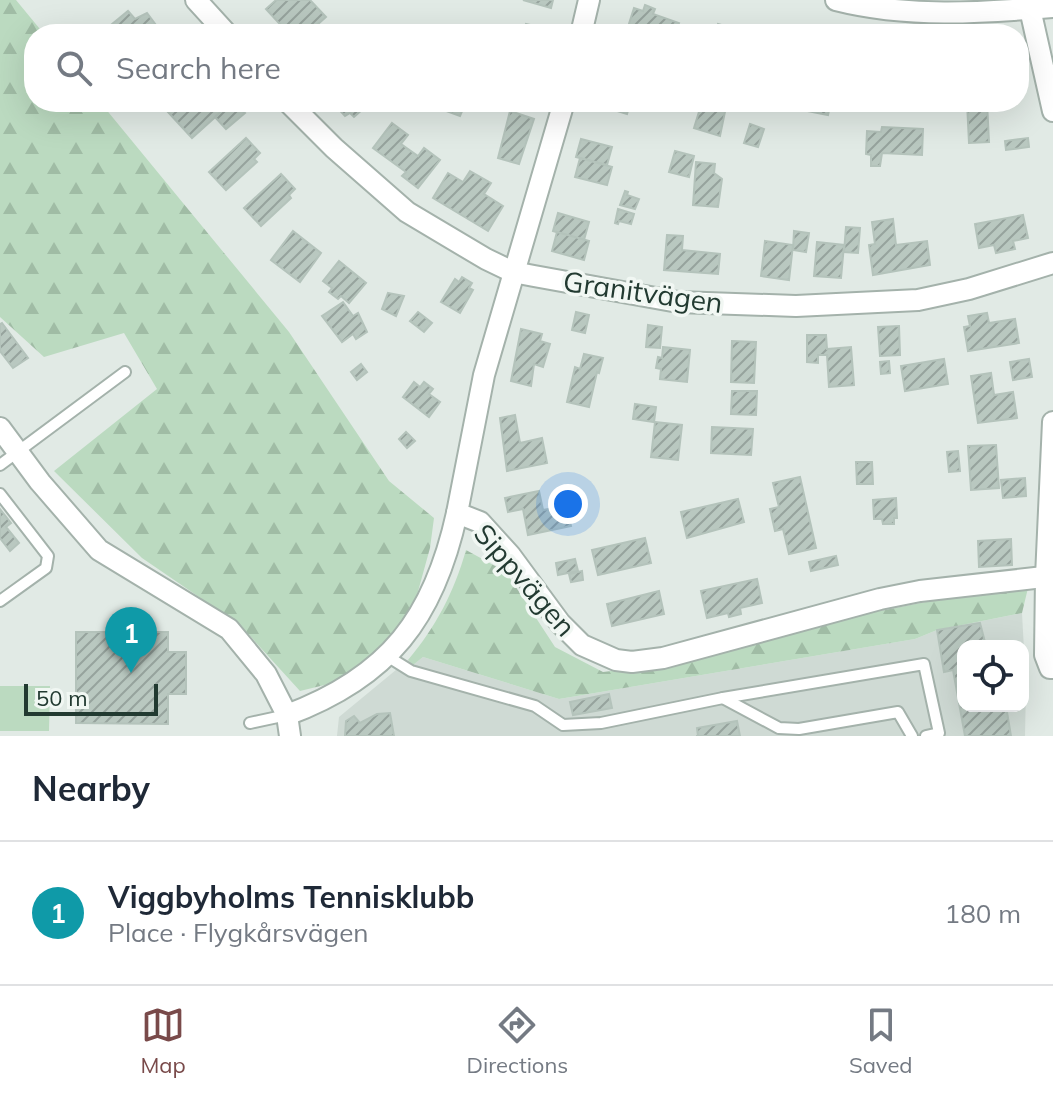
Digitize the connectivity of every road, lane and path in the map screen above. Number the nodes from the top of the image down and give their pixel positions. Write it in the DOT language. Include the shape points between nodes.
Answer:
graph roads {
  1 [pos="196,0"];
  2 [pos="589,0"];
  3 [pos="836,0"];
  4 [pos="1029,4"];
  5 [pos="1053,7"];
  6 [pos="218,24"];
  7 [pos="583,24"];
  8 [pos="1053,111"];
  9 [pos="298,112"];
  10 [pos="561,112"];
  11 [pos="1053,263"];
  12 [pos="513,272"];
  13 [pos="125,372"];
  14 [pos="1053,422"];
  15 [pos="0,428"];
  16 [pos="17,452"];
  17 [pos="0,465"];
  18 [pos="0,494"];
  19 [pos="457,513"];
  20 [pos="1049,576"];
  21 [pos="0,601"];
  22 [pos="387,656"];
  23 [pos="1053,668"];
  24 [pos="723,698"];
  25 [pos="287,715"];
  26 [pos="250,723"];
  27 [pos="290,736"];
  28 [pos="912,736"];
  29 [pos="926,736"];
  1 -- 6 [label="street"];
  2 -- 7 [label="street"];
  3 -- 4 [label="street" via="882,9 968,14"];
  4 -- 5 [label="street"];
  4 -- 8 [label="street"];
  9 -- 12 [label="street, Granitvägen" via="407,212"];
  10 -- 12 [label="street, Sippvägen"];
  11 -- 12 [label="street, Granitvägen" via="918,300 796,306 678,302"];
  12 -- 19 [label="street, Sippvägen" via="484,375"];
  13 -- 16 [label="lane"];
  14 -- 20 [label="street"];
  15 -- 16 [label="street"];
  16 -- 17 [label="lane"];
  16 -- 25 [label="street" via="99,550 229,629 266,674"];
  18 -- 21 [label="lane" via="48,556 46,568"];
  19 -- 20 [label="street, Sippvägen" via="480,522 582,645 632,662 880,599"];
  19 -- 22 [label="street" via="430,598"];
  20 -- 23 [label="street" via="1045,655"];
  22 -- 24 [label="lane" via="411,671 535,706 563,725 601,723"];
  22 -- 25 [label="street" via="352,685"];
  24 -- 28 [label="lane" via="779,728 898,712"];
  24 -- 29 [label="lane" via="924,664 939,733"];
  25 -- 26 [label="lane"];
  25 -- 27 [label="street"];
}
